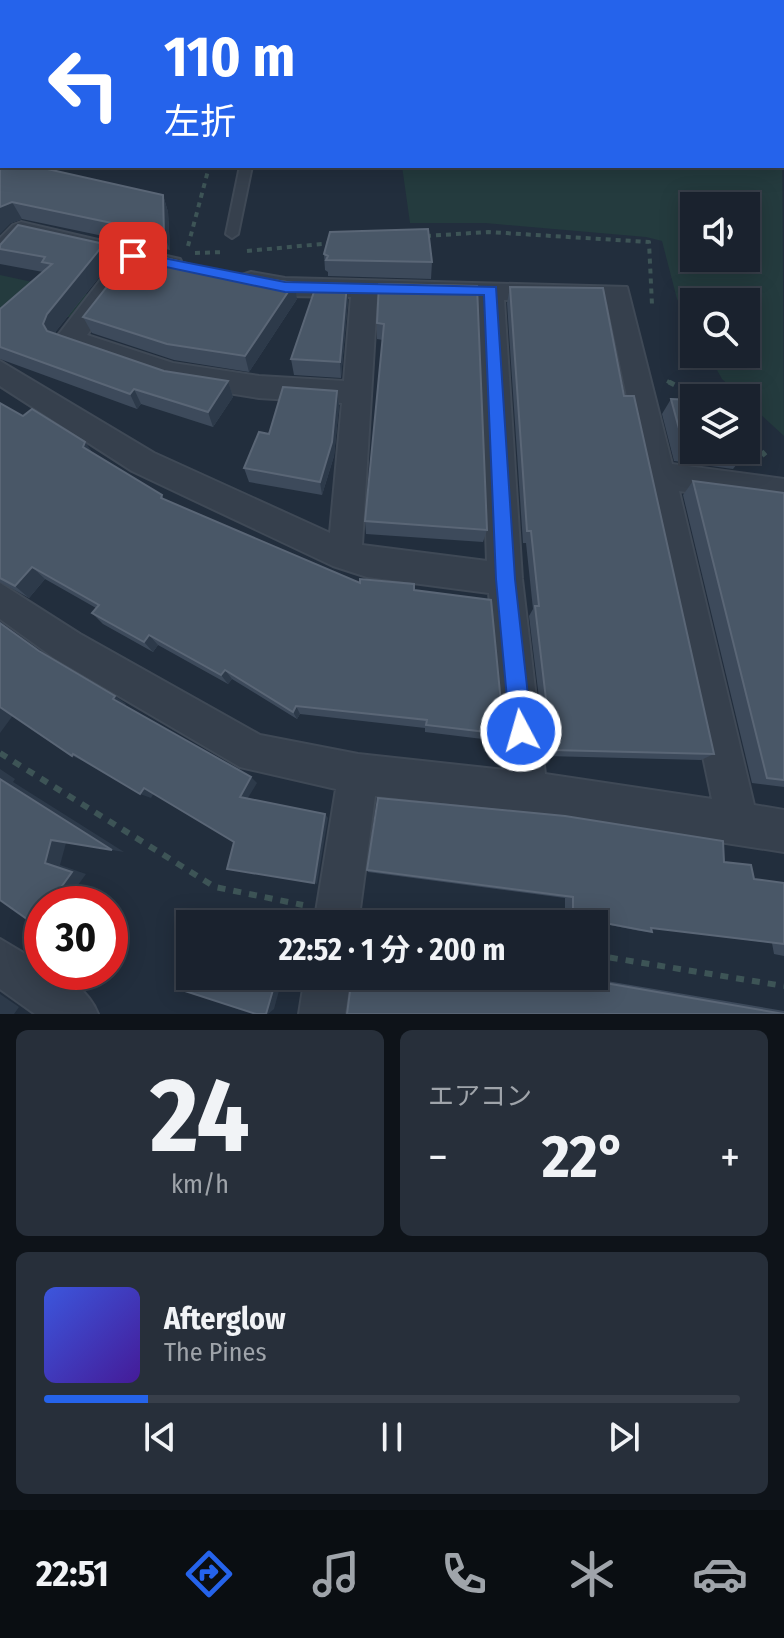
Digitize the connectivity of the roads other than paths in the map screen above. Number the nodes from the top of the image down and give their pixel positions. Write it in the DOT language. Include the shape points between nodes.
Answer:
graph roads {
  1 [pos="246,168"];
  2 [pos="232,234"];
  3 [pos="0,253"];
  4 [pos="133,256"];
  5 [pos="365,289"];
  6 [pos="491,290"];
  7 [pos="0,372"];
  8 [pos="355,393"];
  9 [pos="658,475"];
  10 [pos="778,478"];
  11 [pos="345,555"];
  12 [pos="505,579"];
  13 [pos="0,599"];
  14 [pos="358,774"];
  15 [pos="527,792"];
  16 [pos="738,823"];
  17 [pos="784,831"];
  18 [pos="338,910"];
  19 [pos="0,962"];
  20 [pos="326,990"];
  21 [pos="75,1014"];
  22 [pos="322,1014"];
  1 -- 2 [label="lane"];
  3 -- 4 [label="street" via="21,230"];
  4 -- 5 [label="street" via="215,266 285,287"];
  4 -- 8 [label="street" via="69,339 172,373 259,387"];
  5 -- 6 [label="street"];
  5 -- 8 [label="street"];
  6 -- 9 [label="street" via="618,293"];
  6 -- 12 [label="street"];
  7 -- 11 [label="street" via="143,462"];
  8 -- 11 [label="street"];
  9 -- 10 [label="street"];
  9 -- 16 [label="street"];
  11 -- 12 [label="street"];
  12 -- 15 [label="street"];
  13 -- 14 [label="street" via="67,646 254,753"];
  14 -- 15 [label="street"];
  14 -- 18 [label="street"];
  15 -- 16 [label="street"];
  16 -- 17 [label="street"];
  19 -- 21 [label="street"];
  20 -- 22 [label="street"];
}
